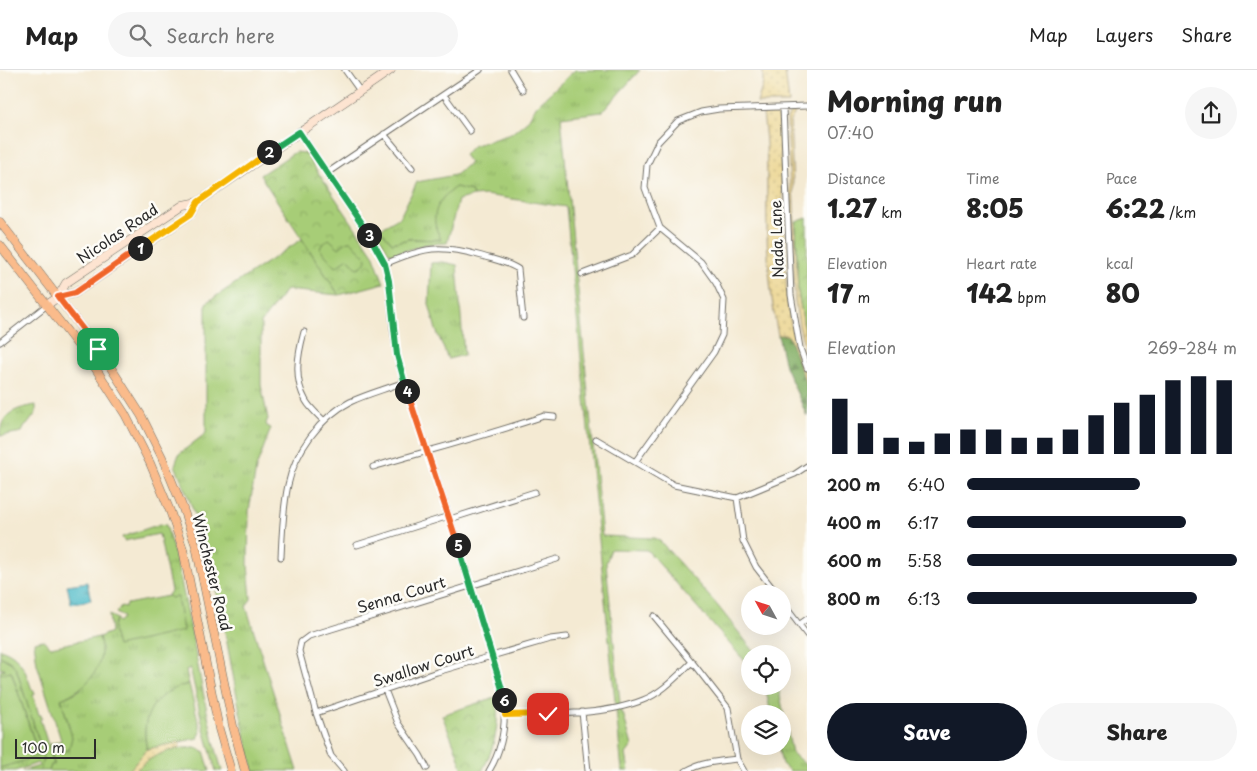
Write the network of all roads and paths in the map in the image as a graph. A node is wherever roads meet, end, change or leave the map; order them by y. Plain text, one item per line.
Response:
1 (346, 70) edge
2 (391, 70) edge
3 (480, 70) edge
4 (511, 70) edge
5 (524, 90) dead end
6 (360, 91) junction
7 (444, 95) junction
8 (807, 106) edge
9 (783, 108) junction
10 (470, 130) dead end
11 (299, 132) junction
12 (384, 134) junction
13 (412, 168) dead end
14 (327, 173) junction
15 (198, 202) junction
16 (0, 222) edge
17 (660, 228) junction
18 (0, 246) edge
19 (385, 264) junction
20 (582, 274) dead end
21 (58, 297) junction
22 (47, 305) junction
23 (523, 318) dead end
24 (304, 332) dead end
25 (0, 342) edge
26 (807, 368) edge
27 (404, 382) junction
28 (554, 417) dead end
29 (324, 421) junction
30 (596, 439) dead end
31 (428, 450) junction
32 (635, 462) junction
33 (807, 466) edge
34 (373, 467) dead end
35 (536, 492) dead end
36 (737, 498) junction
37 (450, 518) junction
38 (356, 544) dead end
39 (281, 557) dead end
40 (557, 558) dead end
41 (770, 585) edge
42 (470, 586) junction
43 (791, 613) edge
44 (654, 616) dead end
45 (807, 619) edge
46 (800, 624) junction
47 (807, 635) edge
48 (567, 637) dead end
49 (492, 657) junction
50 (692, 662) junction
51 (385, 690) junction
52 (582, 712) junction
53 (316, 713) junction
54 (505, 715) junction
55 (737, 759) junction
56 (427, 768) dead end
57 (231, 771) edge
58 (245, 771) edge
59 (344, 771) edge
60 (489, 771) edge
61 (588, 771) edge
62 (686, 771) edge
63 (744, 771) edge

1 - 6 street
2 - 6 main road, Nicolas Road
3 - 7 street
4 - 5 street
6 - 11 main road, Nicolas Road
7 - 10 street
7 - 12 street
8 - 9 street
9 - 17 street
9 - 26 street, Nada Lane
11 - 14 street
11 - 15 main road, Nicolas Road
12 - 13 street
12 - 14 street
14 - 19 street
15 - 21 main road, Nicolas Road
15 - 21 main road, Nicolas Road
16 - 21 main road, Winchester Road
17 - 20 street
17 - 32 street
18 - 22 main road, Winchester Road
19 - 23 street
19 - 27 street
21 - 22 main road, Nicolas Road
21 - 58 main road, Winchester Road
22 - 25 street, Nicolas Road
22 - 57 main road, Winchester Road
24 - 29 street
27 - 29 street
27 - 31 street
28 - 31 street
29 - 39 street
30 - 32 street
31 - 34 street
31 - 37 street
32 - 36 street
33 - 36 street
35 - 37 street
36 - 41 street
37 - 38 street
37 - 42 street
40 - 42 street, Senna Court
42 - 49 street
42 - 53 street, Senna Court
43 - 46 street
44 - 50 street
45 - 46 street
46 - 47 street
48 - 49 street, Swallow Court
49 - 51 street, Swallow Court
49 - 54 street
50 - 52 street
50 - 55 street
51 - 53 street, Swallow Court
51 - 56 street
52 - 54 street
52 - 61 street
53 - 59 street
54 - 60 street
55 - 62 street
55 - 63 street

